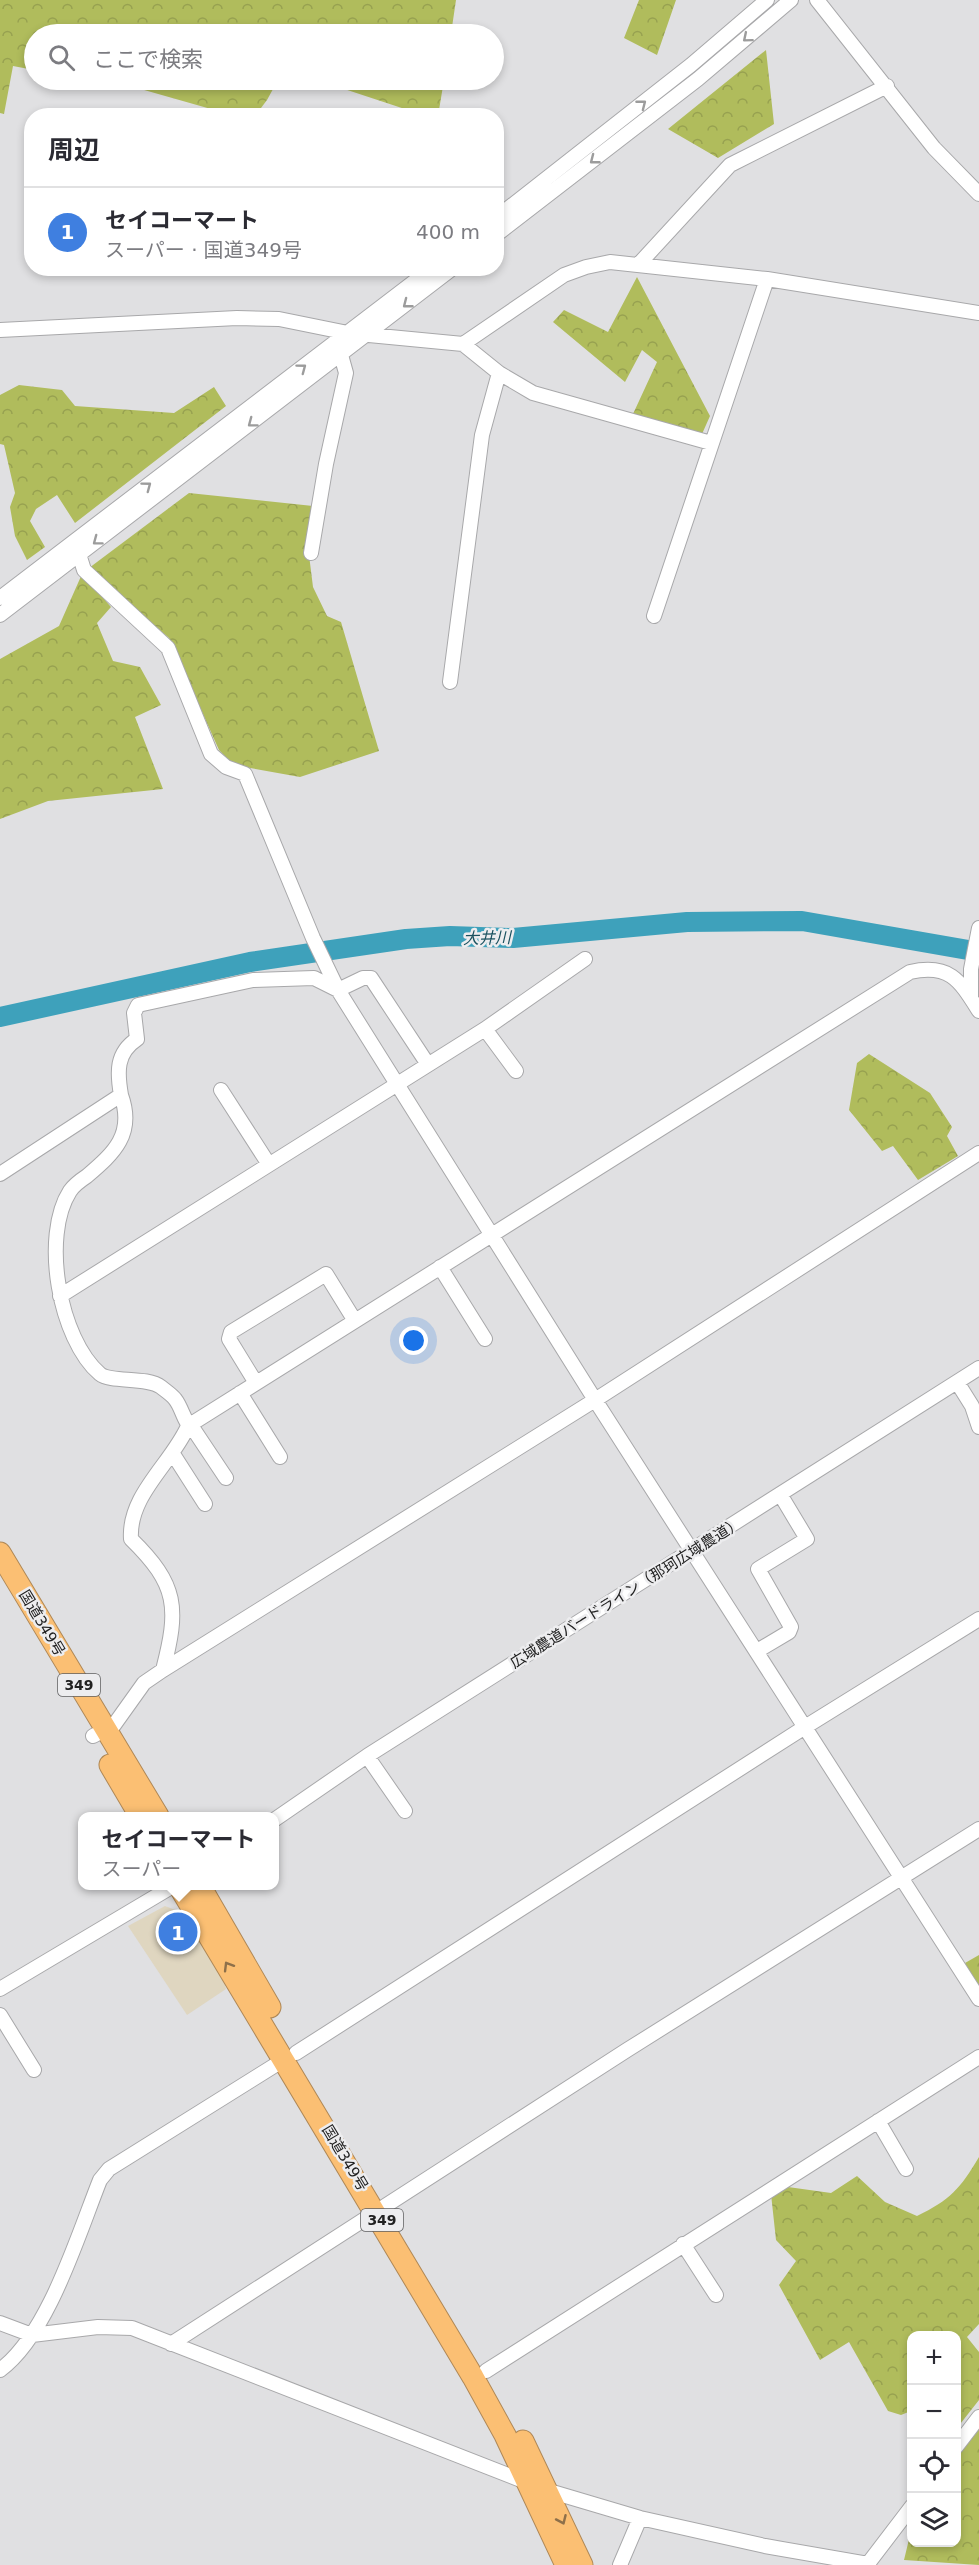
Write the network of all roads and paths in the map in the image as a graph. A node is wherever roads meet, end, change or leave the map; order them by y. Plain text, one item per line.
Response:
1 (767, 0) edge
2 (791, 0) edge
3 (818, 0) edge
4 (887, 86) junction
5 (979, 194) edge
6 (504, 212) edge
7 (504, 229) edge
8 (638, 265) junction
9 (422, 276) edge
10 (443, 276) edge
11 (767, 279) junction
12 (979, 314) edge
13 (0, 330) edge
14 (348, 333) junction
15 (367, 335) junction
16 (463, 344) junction
17 (341, 355) junction
18 (499, 373) junction
19 (711, 443) junction
20 (75, 541) junction
21 (311, 553) dead end
22 (78, 556) junction
23 (0, 598) edge
24 (0, 615) edge
25 (654, 616) dead end
26 (450, 682) dead end
27 (978, 932) edge
28 (585, 959) dead end
29 (338, 990) junction
30 (977, 1002) edge
31 (485, 1029) junction
32 (427, 1063) junction
33 (516, 1071) dead end
34 (396, 1083) junction
35 (222, 1090) dead end
36 (121, 1095) junction
37 (979, 1153) edge
38 (268, 1163) junction
39 (0, 1174) edge
40 (491, 1235) junction
41 (440, 1267) junction
42 (60, 1296) junction
43 (355, 1321) junction
44 (485, 1338) dead end
45 (979, 1368) edge
46 (957, 1382) junction
47 (256, 1383) junction
48 (240, 1393) junction
49 (595, 1400) junction
50 (188, 1426) junction
51 (979, 1427) edge
52 (173, 1454) junction
53 (280, 1457) dead end
54 (226, 1478) dead end
55 (780, 1494) junction
56 (206, 1504) dead end
57 (693, 1550) junction
58 (0, 1553) edge
59 (0, 1580) edge
60 (979, 1619) edge
61 (757, 1651) junction
62 (163, 1670) junction
63 (805, 1727) junction
64 (99, 1733) junction
65 (367, 1756) junction
66 (405, 1811) dead end
67 (138, 1812) edge
68 (155, 1812) edge
69 (279, 1817) edge
70 (979, 1829) edge
71 (901, 1877) junction
72 (166, 1890) edge
73 (182, 1890) edge
74 (202, 1890) edge
75 (0, 1989) edge
76 (979, 1999) edge
77 (0, 2015) edge
78 (290, 2056) junction
79 (979, 2057) edge
80 (34, 2070) dead end
81 (878, 2121) junction
82 (906, 2169) dead end
83 (383, 2209) junction
84 (683, 2244) junction
85 (716, 2295) dead end
86 (0, 2323) edge
87 (32, 2336) junction
88 (171, 2344) junction
89 (0, 2370) edge
90 (486, 2371) junction
91 (979, 2417) edge
92 (961, 2442) edge
93 (528, 2483) junction
94 (549, 2491) junction
95 (907, 2513) edge
96 (640, 2518) junction
97 (868, 2564) edge
98 (566, 2565) edge
99 (582, 2565) edge
100 (620, 2565) edge

6 -> 1 street
2 -> 7 street
3 - 4 street
4 - 5 street
4 - 8 street
8 - 11 street
8 - 16 street
9 - 14 street
10 -> 15 street
11 - 12 street
11 - 19 street
13 - 14 street
14 - 15 street
20 -> 14 street
15 - 16 street
15 - 17 street
16 - 18 street
17 - 21 street
17 -> 22 street
18 - 19 street
18 - 26 street
19 - 25 street
20 - 22 street
20 - 23 street
22 - 24 street
22 - 29 street
27 - 30 street
28 - 31 street
29 - 32 street
29 - 34 street
29 - 36 street
30 - 40 street
31 - 32 street
31 - 33 street
32 - 34 street
34 - 38 street
34 - 40 street
35 - 38 street
36 - 39 street
36 - 42 street
37 - 49 street
38 - 42 street
40 - 41 street
40 - 49 street
41 - 43 street
41 - 44 street
42 - 50 street
43 - 47 street
43 - 47 street
45 - 46 street, 広域農道バードライン（那珂広域農道）
46 - 51 street
46 - 55 street, 広域農道バードライン（那珂広域農道）
47 - 48 street
48 - 50 street
48 - 53 street
49 - 57 street
49 - 62 street
50 - 52 street
50 - 54 street
52 - 56 street
52 - 62 street
55 - 57 street, 広域農道バードライン（那珂広域農道）
55 - 61 street
57 - 61 street
57 - 65 street, 広域農道バードライン（那珂広域農道）
58 - 64 highway, 国道349号 / 349
59 - 64 highway, 国道349号 / 349
60 - 63 street
61 - 63 street
62 - 64 street
63 - 71 street
63 - 78 street
64 - 67 highway, 国道349号 / 349
64 - 68 highway, 国道349号 / 349
65 - 66 street
65 - 69 street, 広域農道バードライン（那珂広域農道）
70 - 71 street
71 - 76 street
71 - 83 street
72 - 75 street
78 -> 73 highway, 国道349号 / 349
74 - 78 highway, 国道349号 / 349
77 - 80 street
78 - 83 highway, 国道349号 / 349
78 - 87 street
79 - 81 street
81 - 82 street
81 - 84 street
83 - 88 street
83 - 90 highway, 国道349号 / 349
83 - 93 highway, 国道349号 / 349
84 - 85 street
84 - 90 street
86 - 87 street
87 - 88 street
87 - 89 street
88 - 93 street
90 - 94 highway, 国道349号 / 349
91 - 92 street
93 - 94 street
93 - 98 highway, 国道349号 / 349
94 - 96 street
94 -> 99 highway, 国道349号 / 349
95 - 97 street
96 - 97 street
96 - 100 street

